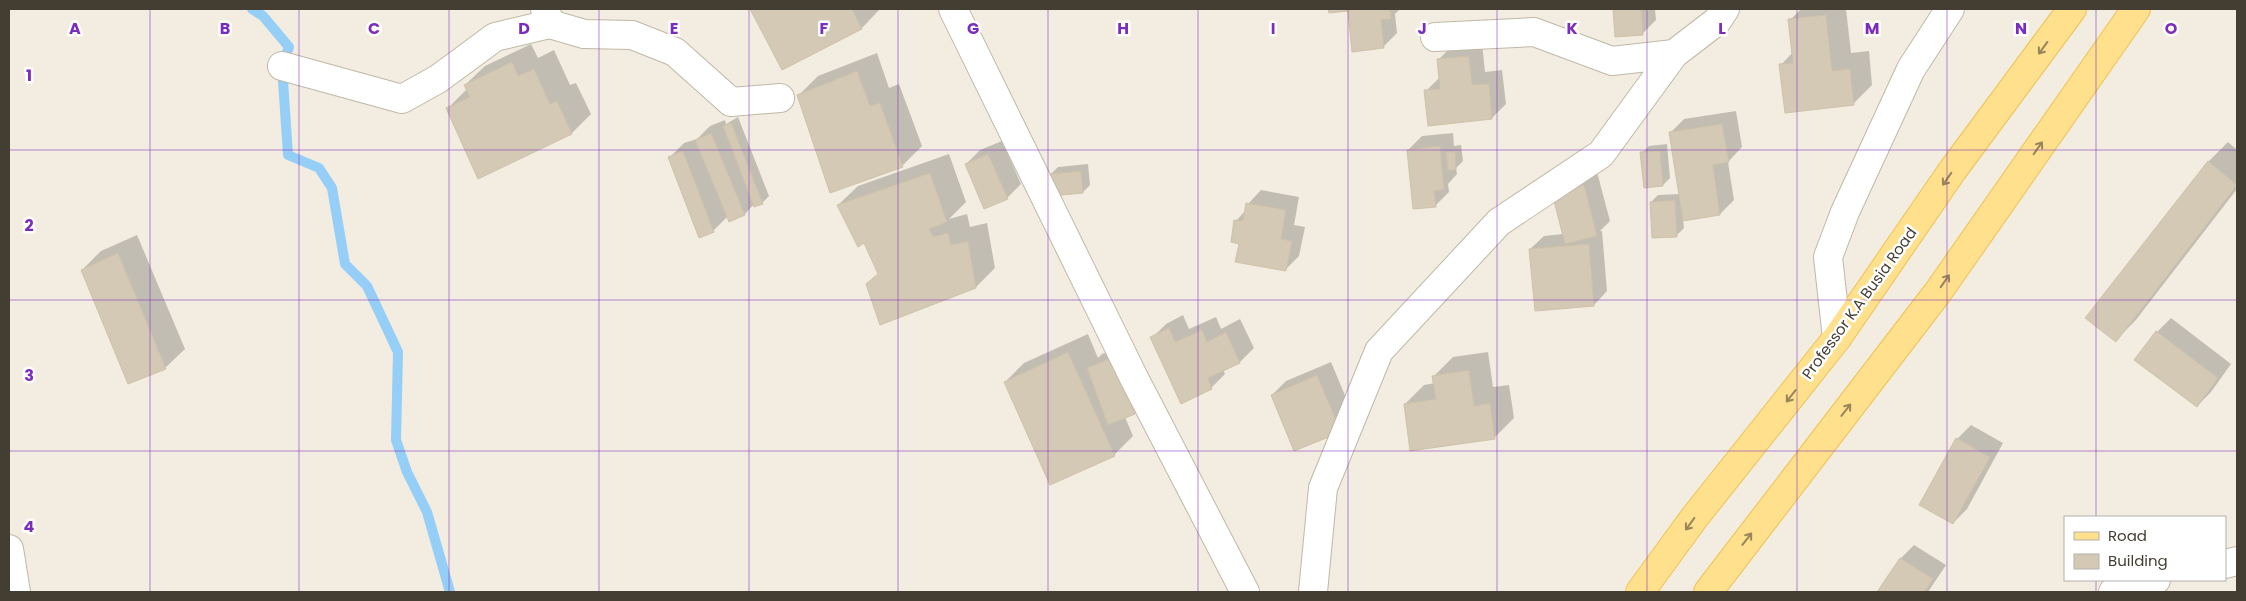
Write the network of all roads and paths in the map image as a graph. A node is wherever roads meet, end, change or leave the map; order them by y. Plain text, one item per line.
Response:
1 (953, 9) edge
2 (1724, 9) edge
3 (1950, 9) edge
4 (2072, 9) edge
5 (2136, 9) edge
6 (548, 16) edge
7 (1435, 37) dead end
8 (1674, 54) junction
9 (282, 66) dead end
10 (780, 98) dead end
11 (1837, 338) junction
12 (9, 549) edge
13 (2152, 581) edge
14 (16, 592) edge
15 (1245, 592) edge
16 (1314, 592) edge
17 (1640, 592) edge
18 (1708, 592) edge
19 (2113, 592) edge

1 - 15 street
2 - 8 street
3 - 11 street
4 -> 11 main road, Professor K.A Busia Road
18 -> 5 main road
6 - 9 street
6 - 10 street
7 - 8 street
8 - 16 street
11 -> 17 main road, Professor K.A Busia Road
12 - 14 street
13 - 19 street

